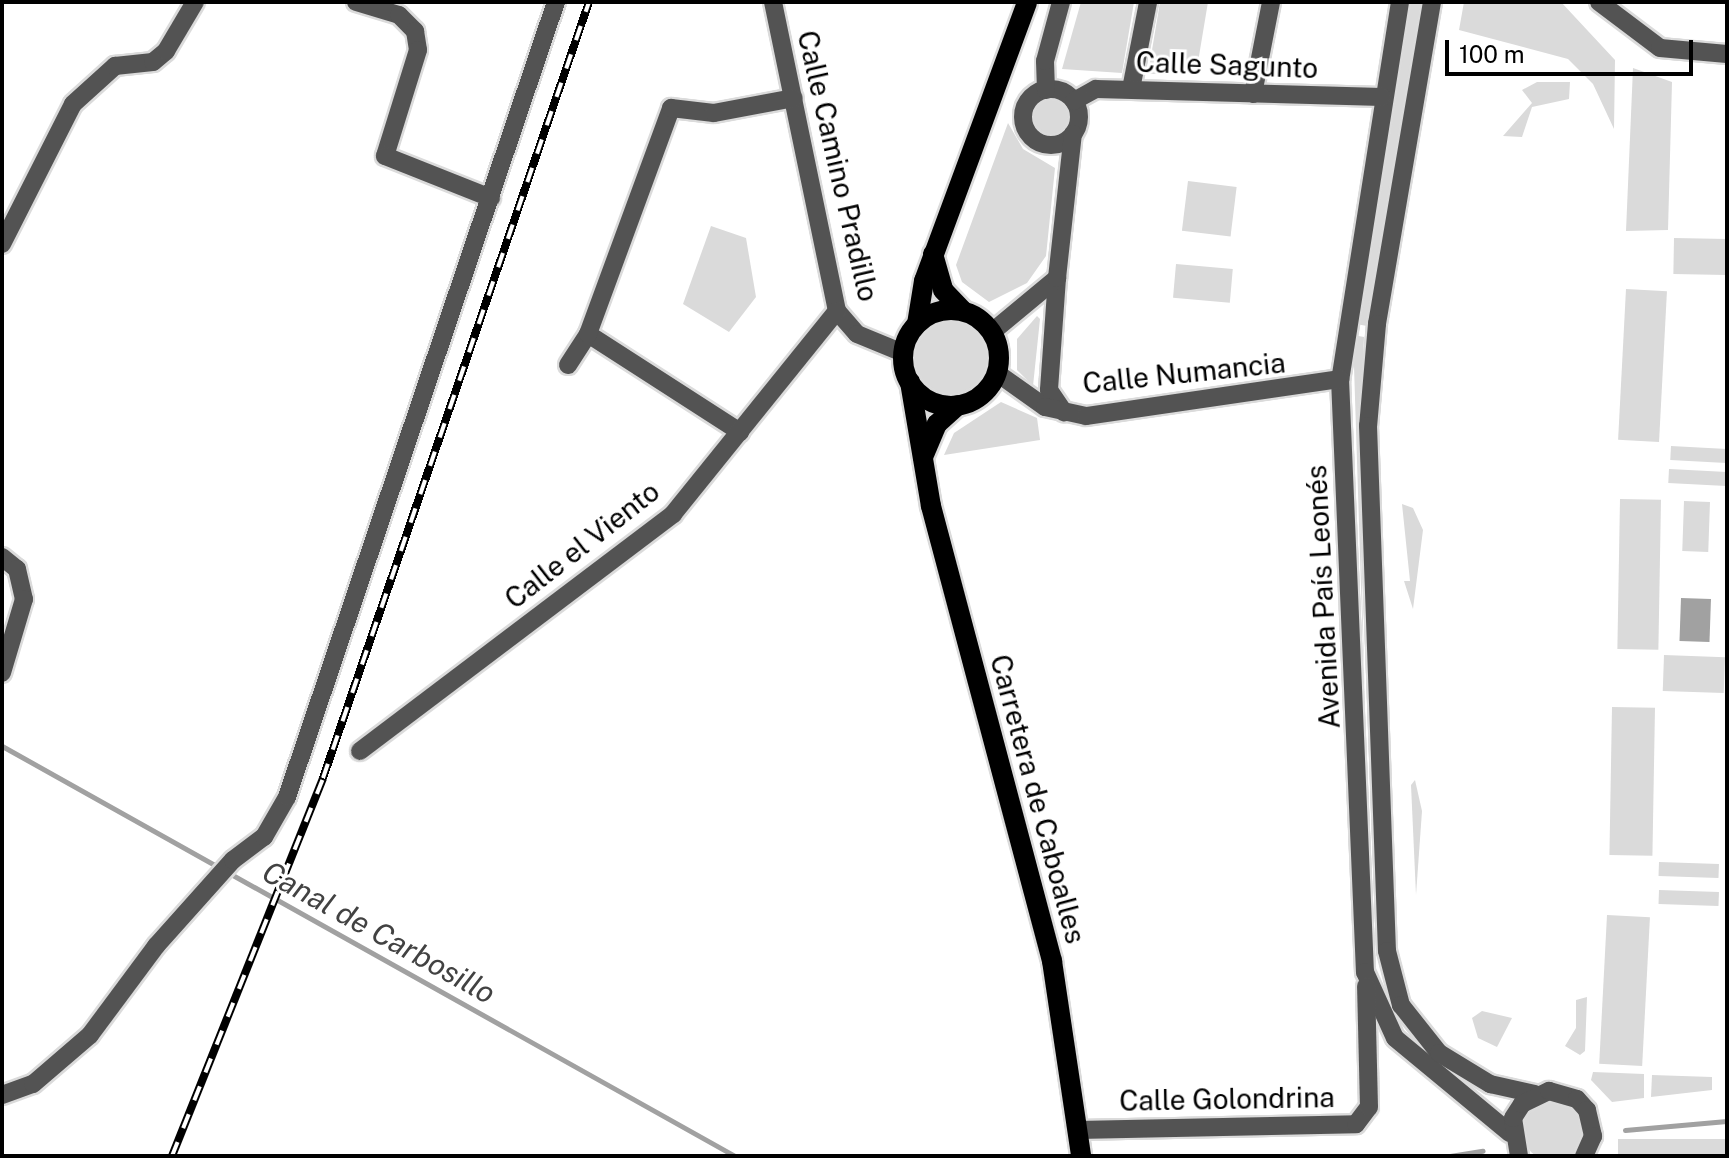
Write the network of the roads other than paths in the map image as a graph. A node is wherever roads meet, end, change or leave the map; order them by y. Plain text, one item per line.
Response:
1 (195, 2) edge
2 (356, 2) edge
3 (556, 2) edge
4 (773, 2) edge
5 (1027, 2) edge
6 (1061, 2) edge
7 (1148, 2) edge
8 (1271, 2) edge
9 (1400, 2) edge
10 (1432, 2) edge
11 (1599, 2) edge
12 (1727, 54) edge
13 (1131, 89) junction
14 (1046, 90) junction
15 (1253, 94) junction
16 (1382, 97) junction
17 (794, 98) junction
18 (1074, 101) junction
19 (1073, 134) junction
20 (491, 198) junction
21 (2, 244) edge
22 (933, 254) junction
23 (1057, 278) junction
24 (837, 311) junction
25 (963, 311) junction
26 (917, 324) junction
27 (992, 332) junction
28 (588, 334) junction
29 (903, 353) junction
30 (568, 365) dead end
31 (997, 373) junction
32 (1340, 379) junction
33 (910, 382) junction
34 (958, 405) junction
35 (1064, 412) junction
36 (740, 432) junction
37 (922, 461) junction
38 (2, 557) edge
39 (2, 673) edge
40 (360, 751) dead end
41 (1365, 972) junction
42 (1395, 1038) junction
43 (1369, 1060) junction
44 (1535, 1094) junction
45 (2, 1095) edge
46 (1078, 1130) junction
47 (1510, 1133) junction
48 (1081, 1156) edge
49 (1519, 1156) edge
50 (1584, 1156) edge

1 - 21 street
2 - 20 street
3 - 20 street
4 - 17 street, Calle Camino Pradillo
5 - 22 main road
6 - 14 street
7 - 13 street
8 - 15 street
9 - 16 street, Avenida País Leonés
10 - 44 street, Avenida País Leonés
11 - 12 street
13 - 15 street, Calle Sagunto
13 - 18 street, Calle Sagunto
14 - 18 street
14 - 19 street
15 - 16 street, Calle Sagunto
16 - 32 street, Avenida País Leonés
17 - 24 street, Calle Camino Pradillo
17 - 28 street
18 - 19 street
19 - 23 street
20 - 45 street
22 - 25 main road
22 - 26 main road
23 - 27 street
23 - 35 street
24 - 29 street, Calle Camino Pradillo
24 - 36 street, Calle el Viento
25 - 26 main road
25 - 27 main road
26 - 29 main road
27 - 31 main road
28 - 30 street
28 - 36 street
29 - 33 main road
31 - 34 main road
31 - 35 street, Calle Numancia
32 - 35 street, Calle Numancia
32 - 41 street, Avenida País Leonés
33 - 34 main road
33 - 37 main road, Carretera de Caboalles
34 - 37 main road
36 - 40 street, Calle el Viento
37 - 46 main road, Carretera de Caboalles
38 - 39 street
41 - 42 street, Avenida País Leonés
41 - 43 street, Calle Golondrina
42 - 43 street, Calle Golondrina
42 - 47 street, Avenida País Leonés
43 - 46 street, Calle Golondrina
44 - 47 street
44 - 50 street, Avenida País Leonés
46 - 48 main road, Carretera de Caboalles
47 - 49 street

